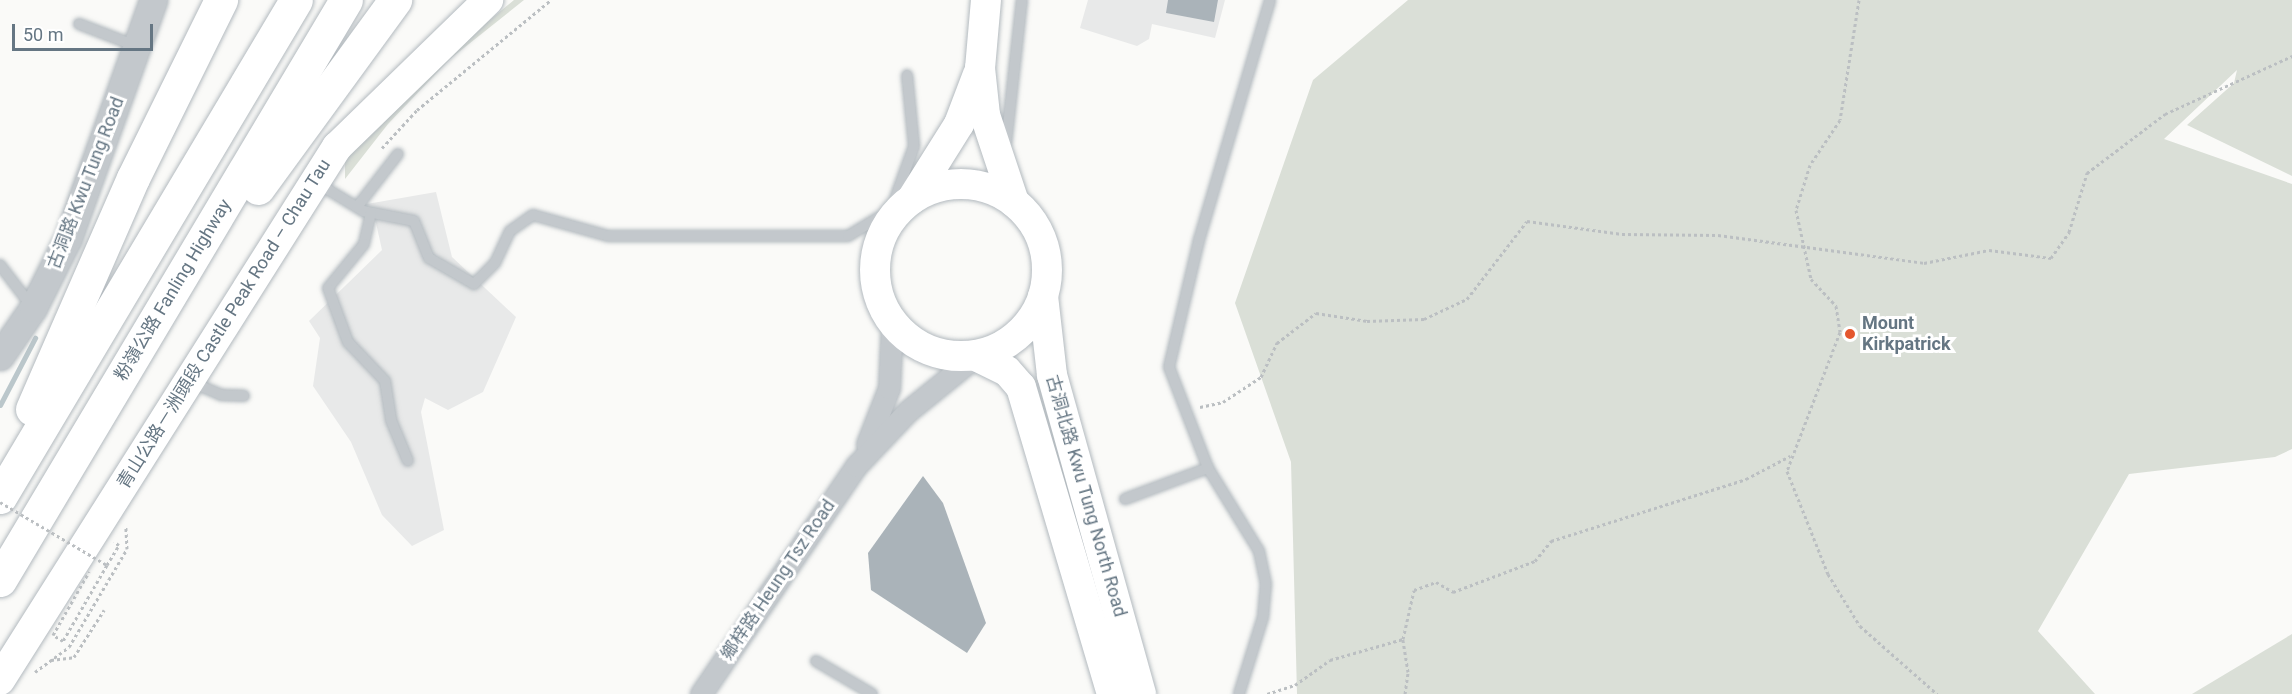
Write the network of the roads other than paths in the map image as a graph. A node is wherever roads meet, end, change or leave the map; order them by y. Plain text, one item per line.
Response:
1 (153, 0) edge
2 (222, 0) edge
3 (296, 0) edge
4 (346, 0) edge
5 (395, 0) edge
6 (488, 0) edge
7 (986, 0) edge
8 (1022, 0) edge
9 (1270, 0) edge
10 (80, 24) dead end
11 (137, 46) junction
12 (980, 68) junction
13 (907, 75) dead end
14 (1006, 144) dead end
15 (398, 154) dead end
16 (315, 181) junction
17 (912, 199) junction
18 (1014, 202) junction
19 (357, 207) junction
20 (371, 213) junction
21 (0, 265) edge
22 (1044, 296) junction
23 (33, 308) junction
24 (892, 322) junction
25 (0, 356) edge
26 (976, 356) junction
27 (188, 380) junction
28 (244, 396) dead end
29 (408, 461) dead end
30 (856, 466) junction
31 (1208, 468) junction
32 (0, 482) edge
33 (0, 497) edge
34 (1125, 499) dead end
35 (42, 508) junction
36 (0, 580) edge
37 (816, 661) dead end
38 (0, 680) edge
39 (701, 694) edge
40 (872, 694) edge
41 (1112, 694) edge
42 (1141, 694) edge
43 (1239, 694) edge

1 - 11 street, 古洞路 Kwu Tung Road
2 - 32 highway
3 - 33 highway
4 - 35 highway, 粉嶺公路 Fanling Highway
5 - 35 highway
6 - 16 main road, 青山公路－洲頭段 Castle Peak Road – Chau Tau
7 - 12 main road, 古洞北路 Kwu Tung North Road
8 - 14 lane
9 - 31 lane
10 - 11 lane
11 - 23 street, 古洞路 Kwu Tung Road
12 - 17 main road, 古洞北路 Kwu Tung North Road
12 - 18 main road, 古洞北路 Kwu Tung North Road
13 - 20 lane
15 - 19 lane
16 - 19 lane
16 - 27 main road, 青山公路－洲頭段 Castle Peak Road – Chau Tau
17 - 18 main road, 古洞北路 Kwu Tung North Road
17 - 24 main road, 古洞北路 Kwu Tung North Road
18 - 22 main road, 古洞北路 Kwu Tung North Road
19 - 20 lane
20 - 29 lane
21 - 23 lane
22 - 26 main road, 古洞北路 Kwu Tung North Road
22 - 42 main road, 古洞北路 Kwu Tung North Road
23 - 25 street, 古洞路 Kwu Tung Road
24 - 26 main road, 古洞北路 Kwu Tung North Road
24 - 30 street, 鄉梓路 Heung Tsz Road
26 - 30 street, 鄉梓路 Heung Tsz Road
26 - 41 main road, 古洞北路 Kwu Tung North Road
27 - 28 lane
27 - 38 main road, 青山公路－洲頭段 Castle Peak Road – Chau Tau
30 - 39 street, 鄉梓路 Heung Tsz Road
31 - 34 lane
31 - 43 lane
35 - 36 highway, 粉嶺公路 Fanling Highway
37 - 40 lane

